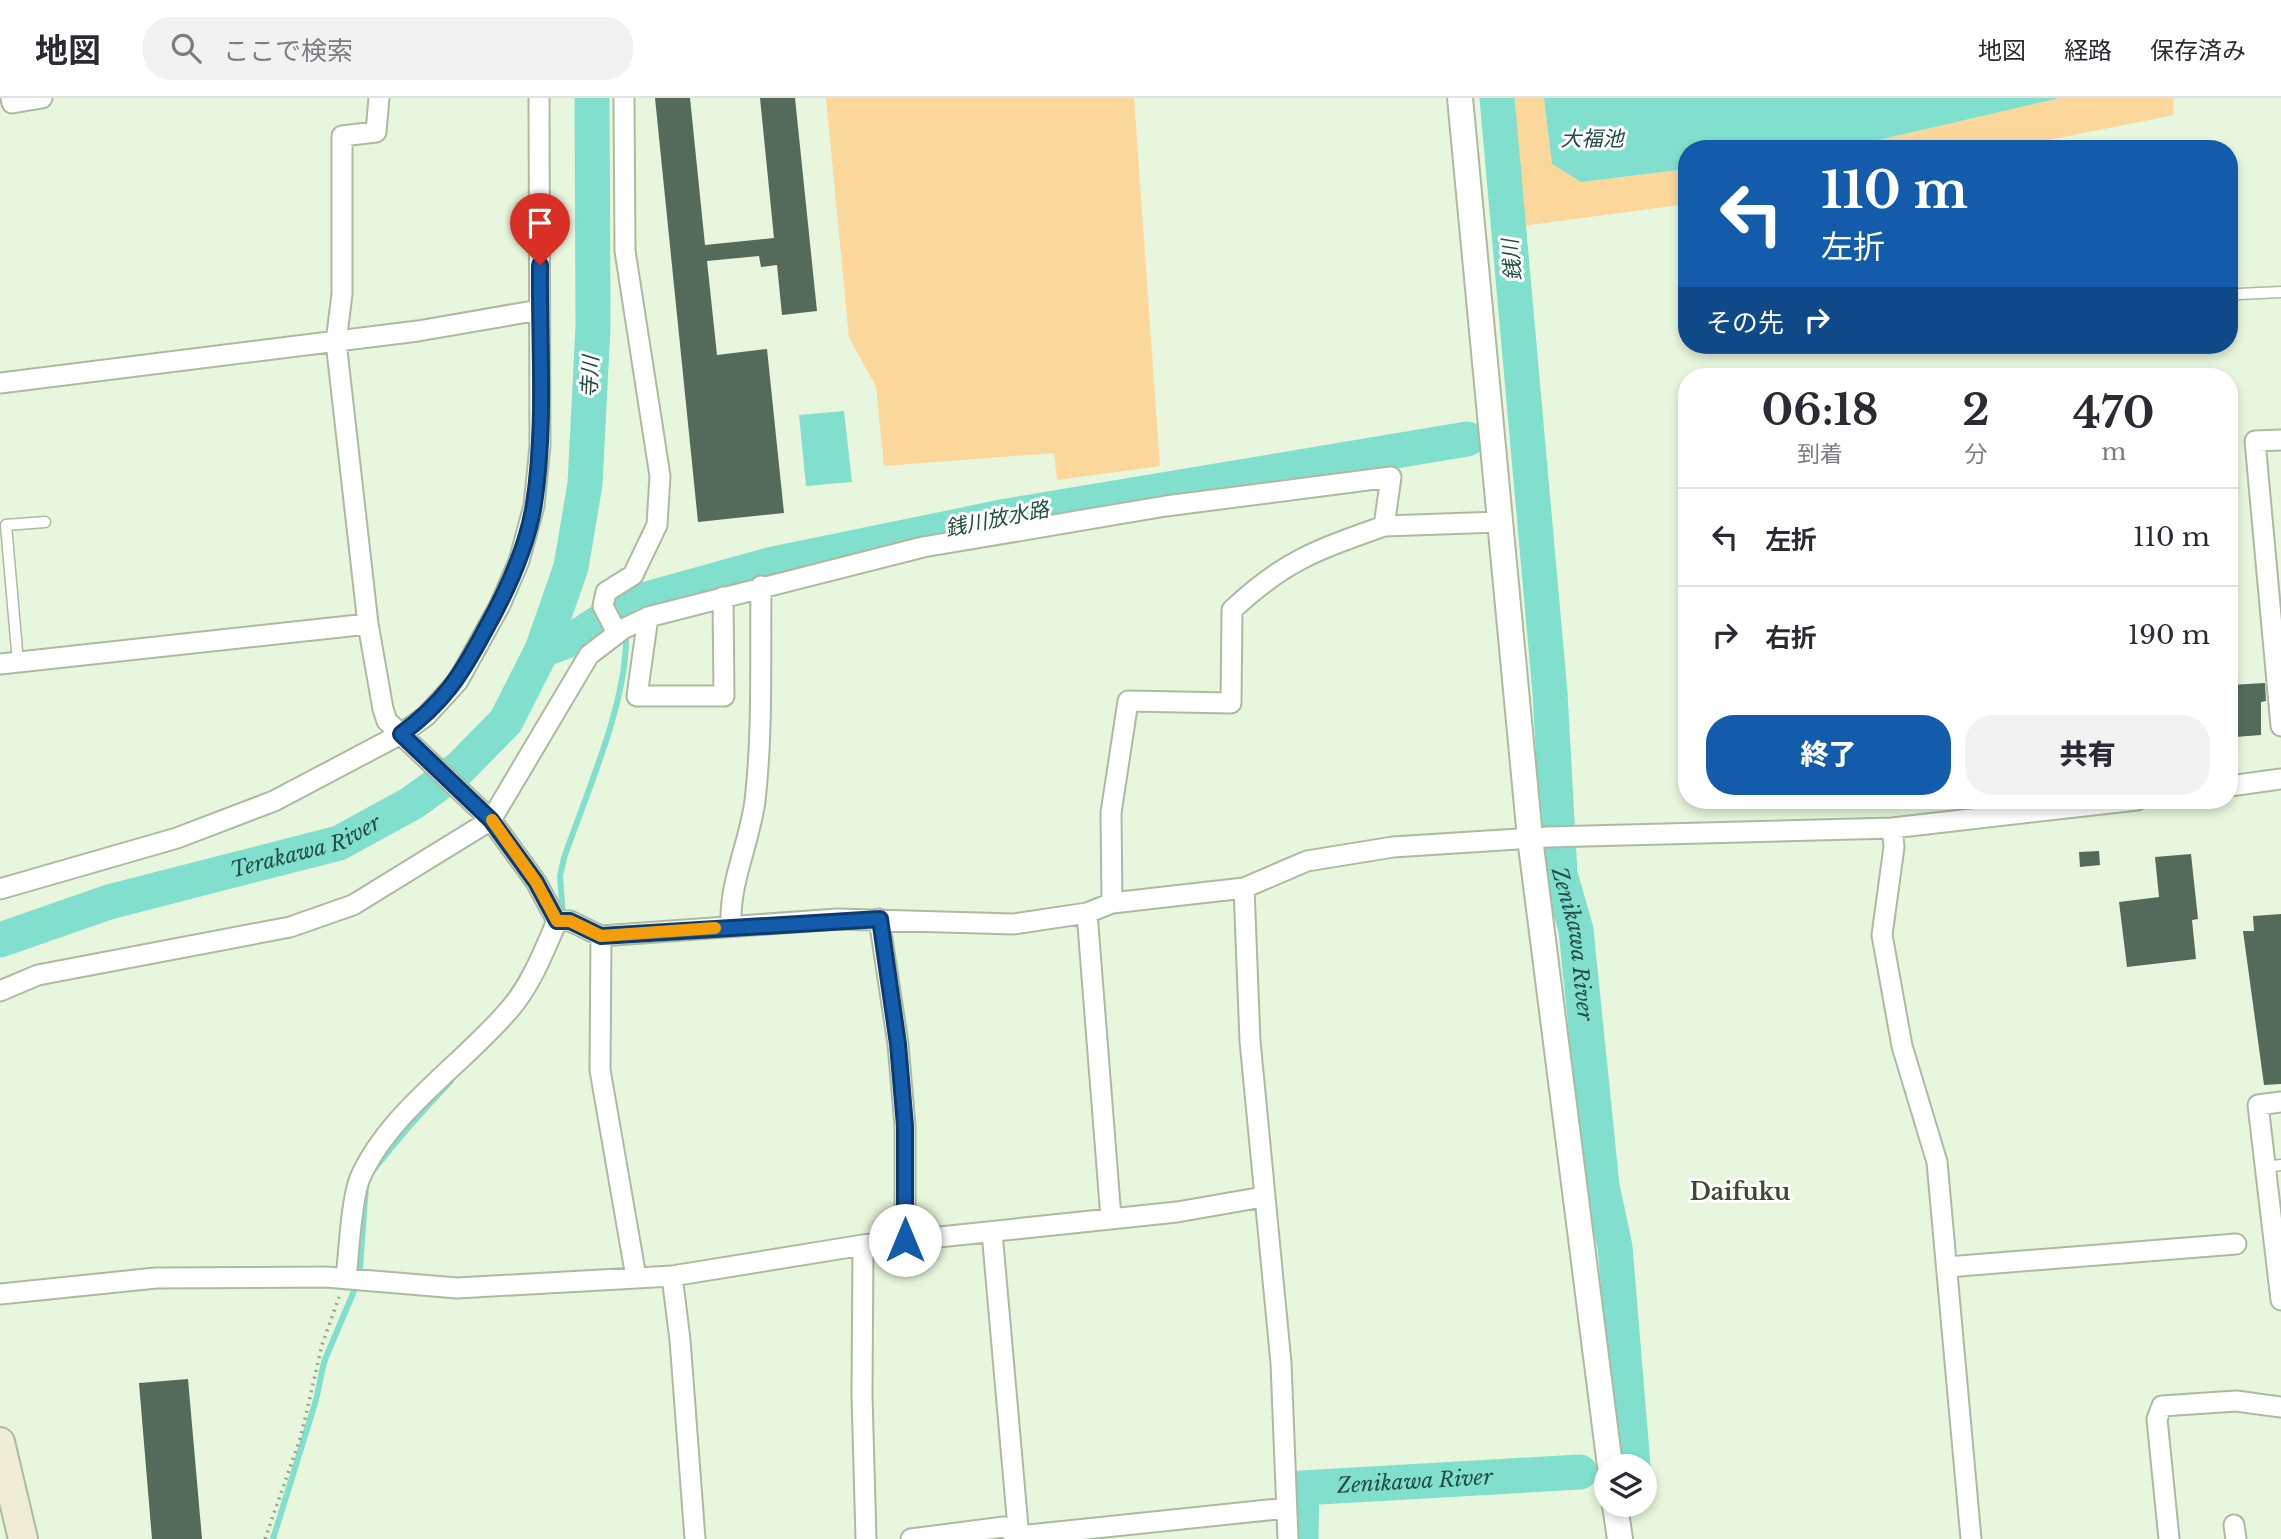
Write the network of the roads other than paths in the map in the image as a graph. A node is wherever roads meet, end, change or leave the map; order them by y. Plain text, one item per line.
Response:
1 (11, 98) edge
2 (42, 98) edge
3 (379, 98) edge
4 (539, 98) edge
5 (624, 98) edge
6 (1460, 98) edge
7 (2281, 292) edge
8 (2239, 294) dead end
9 (539, 310) junction
10 (335, 342) junction
11 (0, 383) edge
12 (2281, 440) edge
13 (45, 522) dead end
14 (1500, 522) junction
15 (1384, 526) junction
16 (4, 545) edge
17 (761, 586) junction
18 (723, 597) junction
19 (369, 624) junction
20 (631, 626) junction
21 (9, 663) edge
22 (2281, 726) edge
23 (405, 738) junction
24 (2281, 779) edge
25 (2238, 785) edge
26 (2058, 809) edge
27 (487, 816) junction
28 (1892, 828) junction
29 (1548, 837) junction
30 (1244, 888) junction
31 (0, 889) edge
32 (1112, 903) junction
33 (1087, 913) junction
34 (880, 919) junction
35 (563, 921) junction
36 (731, 926) junction
37 (601, 936) junction
38 (0, 991) edge
39 (2281, 1102) edge
40 (2273, 1166) edge
41 (1263, 1197) junction
42 (1111, 1218) junction
43 (2277, 1226) edge
44 (992, 1232) junction
45 (905, 1240) junction
46 (2236, 1244) dead end
47 (863, 1245) junction
48 (1947, 1267) junction
49 (672, 1276) junction
50 (636, 1277) junction
51 (352, 1280) junction
52 (2280, 1290) edge
53 (0, 1294) edge
54 (2281, 1407) edge
55 (0, 1442) edge
56 (1609, 1454) edge
57 (1287, 1508) junction
58 (1617, 1517) edge
59 (1019, 1538) edge
60 (23, 1539) edge
61 (695, 1539) edge
62 (866, 1539) edge
63 (911, 1539) edge
64 (1288, 1539) edge
65 (1620, 1539) edge
66 (1971, 1539) edge
67 (2169, 1539) edge

1 - 2 street
3 - 10 street
4 - 9 street
5 - 20 street
6 - 14 street
7 - 8 lane
9 - 10 street
9 - 23 street
10 - 11 street
10 - 19 street
12 - 22 street
13 - 16 lane
14 - 15 street
14 - 29 street
15 - 17 street
15 - 32 street
16 - 21 lane
17 - 18 street
17 - 36 street
18 - 20 street
18 - 20 street
19 - 21 street
19 - 23 street
20 - 27 street
23 - 27 street
23 - 31 street
24 - 25 street
26 - 28 street
27 - 35 street
27 - 38 street
28 - 29 street
28 - 48 street
29 - 30 street
29 - 56 street
30 - 32 street
30 - 41 street
32 - 33 street
33 - 34 street
33 - 42 street
34 - 36 street
34 - 45 street
35 - 37 street
35 - 51 street
36 - 37 street
37 - 50 street
39 - 40 street
40 - 43 street
41 - 42 street
41 - 57 street
42 - 44 street
43 - 52 street
44 - 45 street
44 - 59 street
45 - 47 street
46 - 48 street
47 - 49 street
47 - 62 street
48 - 66 street
49 - 50 street
49 - 61 street
50 - 51 street
51 - 53 street
54 - 67 street
55 - 60 main road
57 - 59 street
57 - 64 street
58 - 65 street
59 - 63 street

